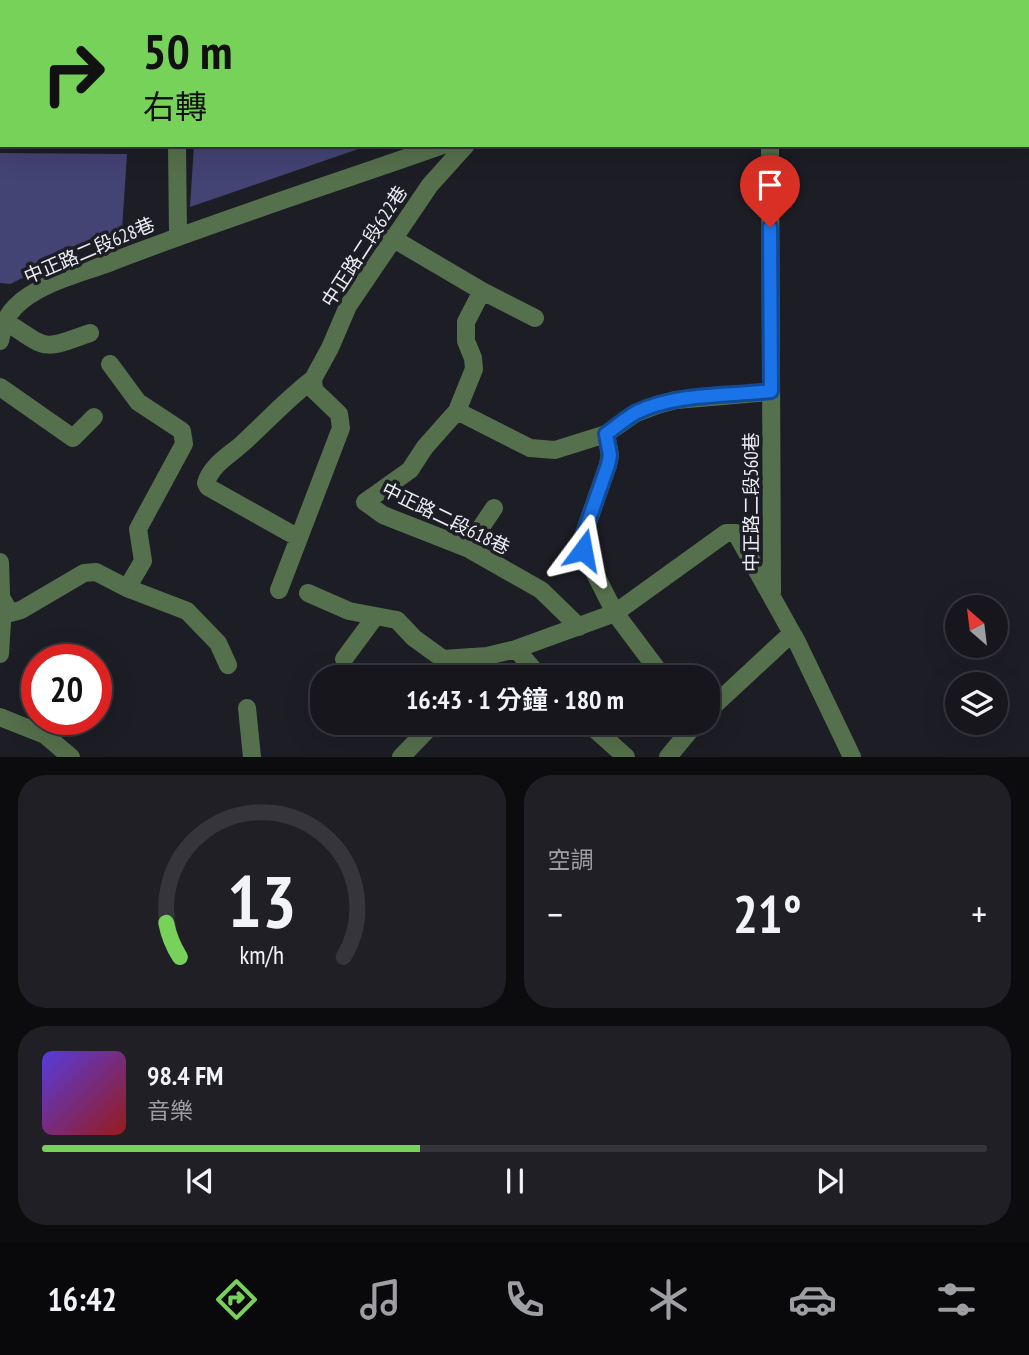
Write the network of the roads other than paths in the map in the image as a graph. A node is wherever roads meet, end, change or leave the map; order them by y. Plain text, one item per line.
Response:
1 (177, 147) edge
2 (437, 147) edge
3 (464, 147) edge
4 (770, 147) edge
5 (178, 236) junction
6 (392, 238) junction
7 (482, 291) junction
8 (535, 318) dead end
9 (5, 321) junction
10 (90, 333) dead end
11 (0, 341) edge
12 (110, 364) dead end
13 (313, 379) junction
14 (0, 387) edge
15 (771, 391) junction
16 (457, 411) junction
17 (94, 417) dead end
18 (606, 434) junction
19 (494, 508) dead end
20 (297, 537) junction
21 (467, 548) junction
22 (0, 562) edge
23 (127, 588) junction
24 (279, 590) dead end
25 (308, 593) dead end
26 (1, 595) edge
27 (772, 597) junction
28 (615, 613) junction
29 (375, 617) junction
30 (579, 627) junction
31 (792, 633) junction
32 (516, 649) junction
33 (0, 654) edge
34 (344, 659) dead end
35 (228, 665) dead end
36 (441, 665) edge
37 (455, 665) edge
38 (530, 665) edge
39 (654, 665) edge
40 (720, 700) edge
41 (247, 708) dead end
42 (0, 717) edge
43 (422, 735) edge
44 (601, 735) edge
45 (686, 735) edge
46 (71, 757) edge
47 (252, 757) edge
48 (401, 757) edge
49 (626, 757) edge
50 (668, 757) edge
51 (852, 757) edge

1 - 5 street, 中正路二段628巷
2 - 5 street, 中正路二段628巷
3 - 6 street, 中正路二段622巷
4 - 15 street, 中正路二段560巷
5 - 9 street, 中正路二段628巷
6 - 7 street
6 - 13 street, 中正路二段622巷
7 - 8 street
7 - 16 street, 中正路二段618巷
9 - 10 street
9 - 11 street
12 - 23 street
13 - 20 street
13 - 20 street, 中正路二段622巷
14 - 17 street
15 - 18 street
15 - 27 street, 中正路二段560巷
16 - 18 street
16 - 21 street, 中正路二段618巷
18 - 28 street
19 - 21 street
20 - 24 street
21 - 30 street, 中正路二段618巷
22 - 26 street
23 - 26 street
23 - 35 street
25 - 29 street
26 - 33 street
27 - 28 street
27 - 31 street, 中正路二段560巷
28 - 30 street
28 - 39 street
29 - 34 street
29 - 36 street
30 - 32 street
31 - 40 street
31 - 51 street, 中正路二段560巷
32 - 37 street
32 - 38 street
41 - 47 street
42 - 46 street
43 - 48 street
44 - 49 street
45 - 50 street

